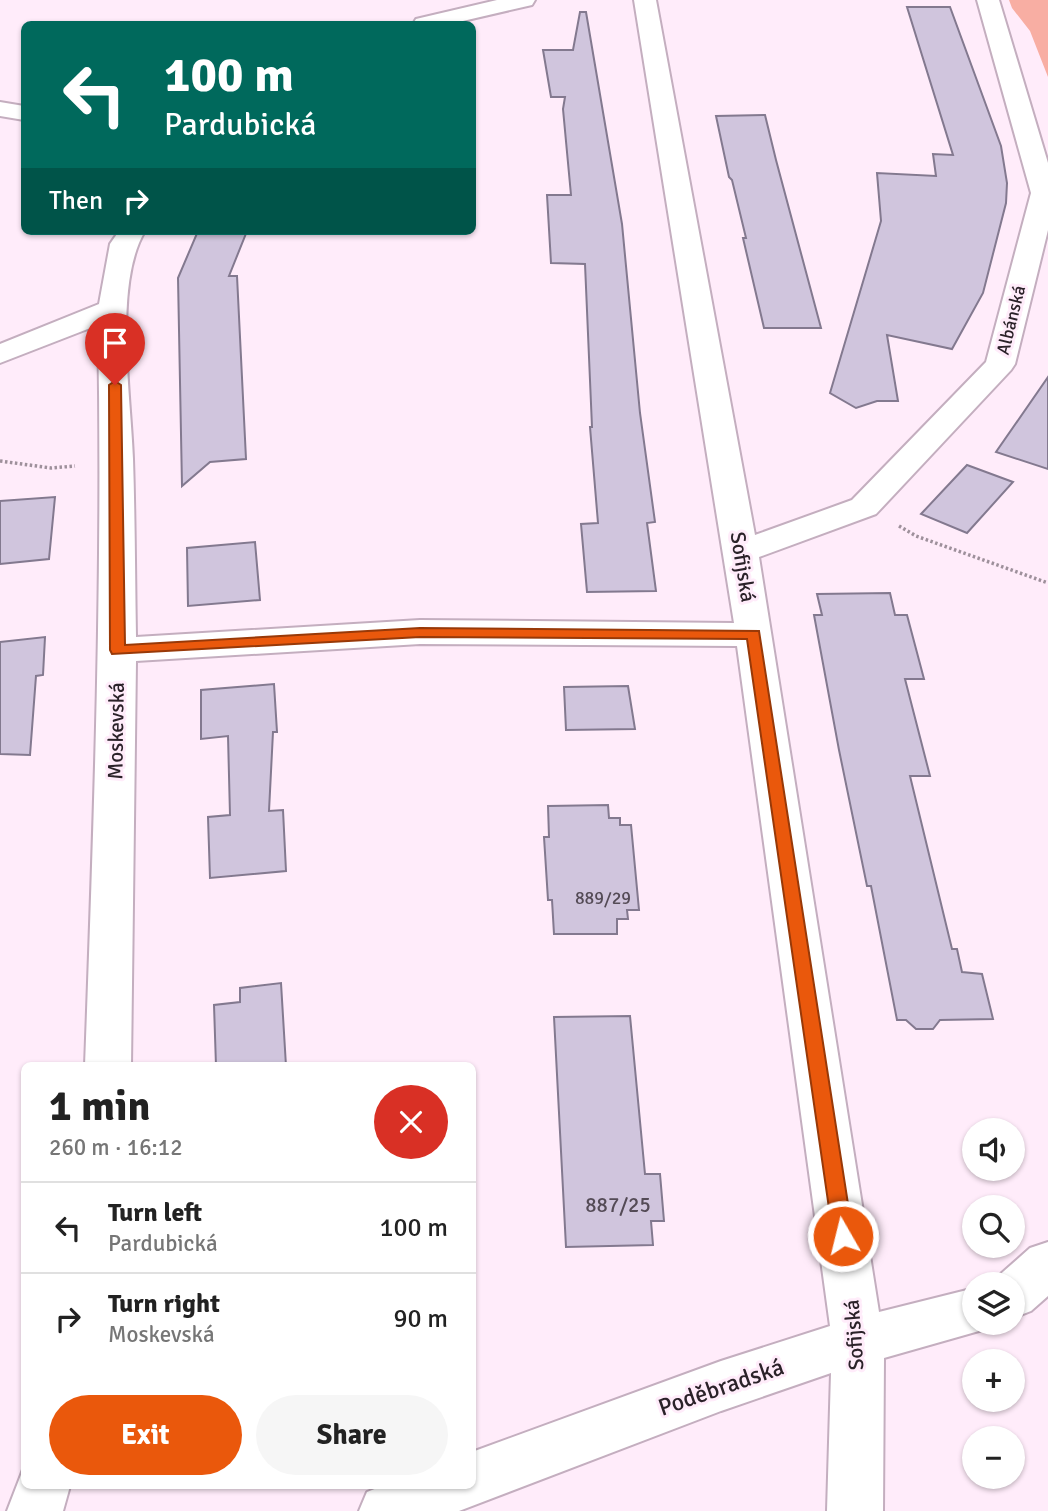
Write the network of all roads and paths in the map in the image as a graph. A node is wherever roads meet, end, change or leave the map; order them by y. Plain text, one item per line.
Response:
1 (524, 0) edge
2 (645, 0) edge
3 (988, 0) edge
4 (436, 21) edge
5 (0, 109) edge
6 (21, 112) edge
7 (130, 235) edge
8 (112, 309) junction
9 (0, 354) edge
10 (0, 461) edge
11 (117, 461) junction
12 (916, 536) dead end
13 (741, 552) junction
14 (1048, 583) edge
15 (754, 635) junction
16 (118, 650) junction
17 (108, 1062) edge
18 (1048, 1264) edge
19 (1025, 1284) edge
20 (962, 1314) edge
21 (858, 1340) junction
22 (476, 1477) edge
23 (42, 1489) edge
24 (446, 1489) edge
25 (35, 1511) edge
26 (387, 1511) edge
27 (855, 1511) edge

1 - 4 street
2 - 13 street, Sofijská
3 - 13 street, Albánská
5 - 6 street
7 - 8 street, Moskevská
8 - 9 street
8 - 11 street, Moskevská
10 - 11 path
11 - 16 street, Moskevská
12 - 14 path
13 - 15 street, Sofijská
15 - 16 street
15 - 21 street, Sofijská
16 - 17 street, Moskevská
18 - 19 street
20 - 21 street, Poděbradská
21 - 22 street, Poděbradská
21 - 27 street, Sofijská
23 - 25 street
24 - 26 street

